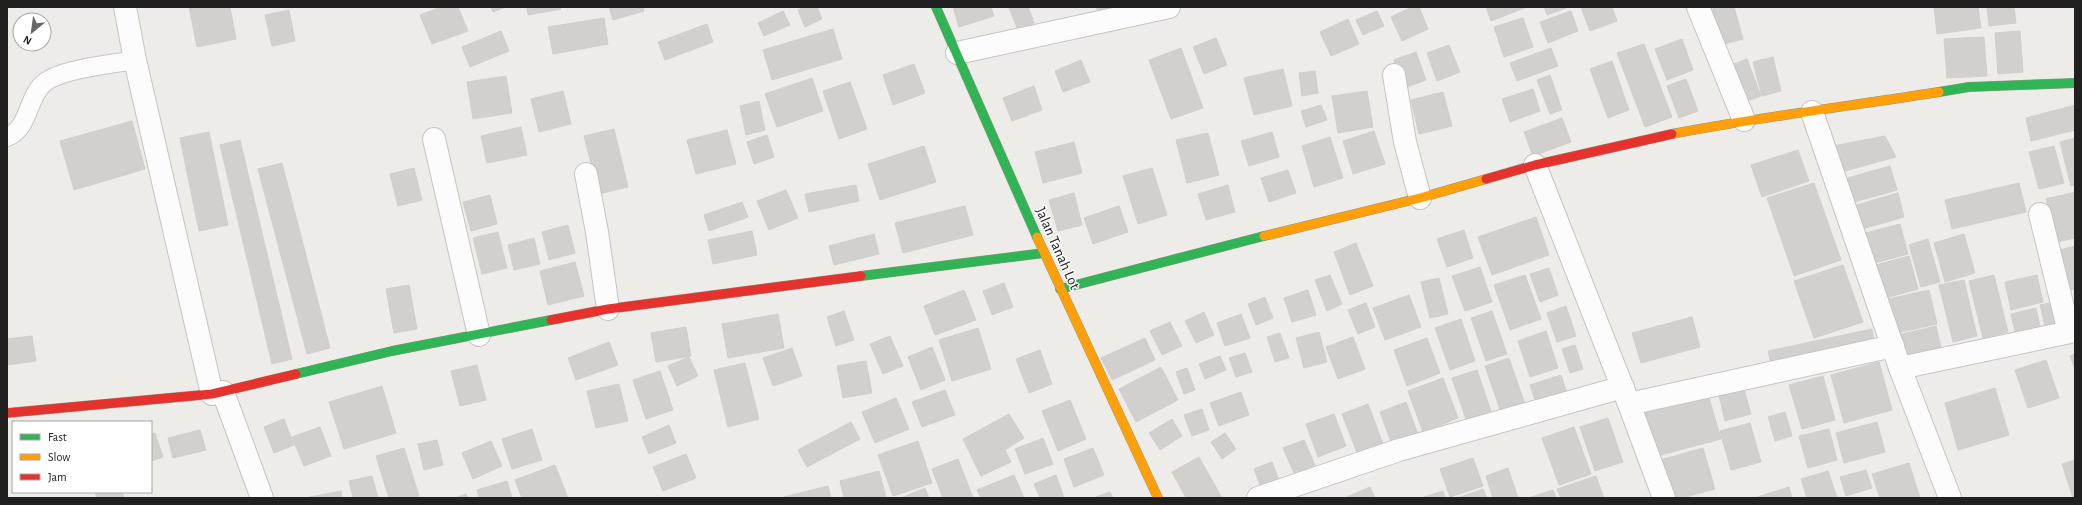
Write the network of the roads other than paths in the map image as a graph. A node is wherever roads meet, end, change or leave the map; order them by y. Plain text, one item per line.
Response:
1 (125, 7) edge
2 (936, 7) edge
3 (1169, 7) edge
4 (1698, 7) edge
5 (957, 53) junction
6 (135, 60) junction
7 (1394, 75) dead end
8 (2075, 83) edge
9 (1812, 112) junction
10 (1744, 120) junction
11 (7, 137) edge
12 (434, 139) dead end
13 (1535, 165) junction
14 (586, 174) dead end
15 (1420, 198) junction
16 (2040, 214) dead end
17 (1044, 253) junction
18 (1060, 289) junction
19 (608, 309) junction
20 (2072, 332) edge
21 (479, 335) junction
22 (1893, 346) junction
23 (1900, 368) junction
24 (218, 393) junction
25 (1626, 395) junction
26 (7, 413) edge
27 (262, 498) edge
28 (1158, 498) edge
29 (1258, 498) edge
30 (1664, 498) edge
31 (1950, 498) edge

1 - 6 street
2 - 5 street, Jalan Tanah Lot
3 - 5 street
4 - 10 street
5 - 17 street, Jalan Tanah Lot
6 - 11 lane
6 - 24 street
7 - 15 street
8 - 9 street
9 - 10 street
9 - 22 street
10 - 13 street
12 - 21 street
13 - 15 street
13 - 25 street
14 - 19 street
15 - 18 street
16 - 20 street
17 - 18 street, Jalan Tanah Lot
17 - 19 street
18 - 28 street, Jalan Tanah Lot
19 - 21 street
20 - 23 street
21 - 24 street
22 - 23 street
22 - 25 street
23 - 31 street
24 - 26 street
24 - 27 street
25 - 29 street
25 - 30 street

